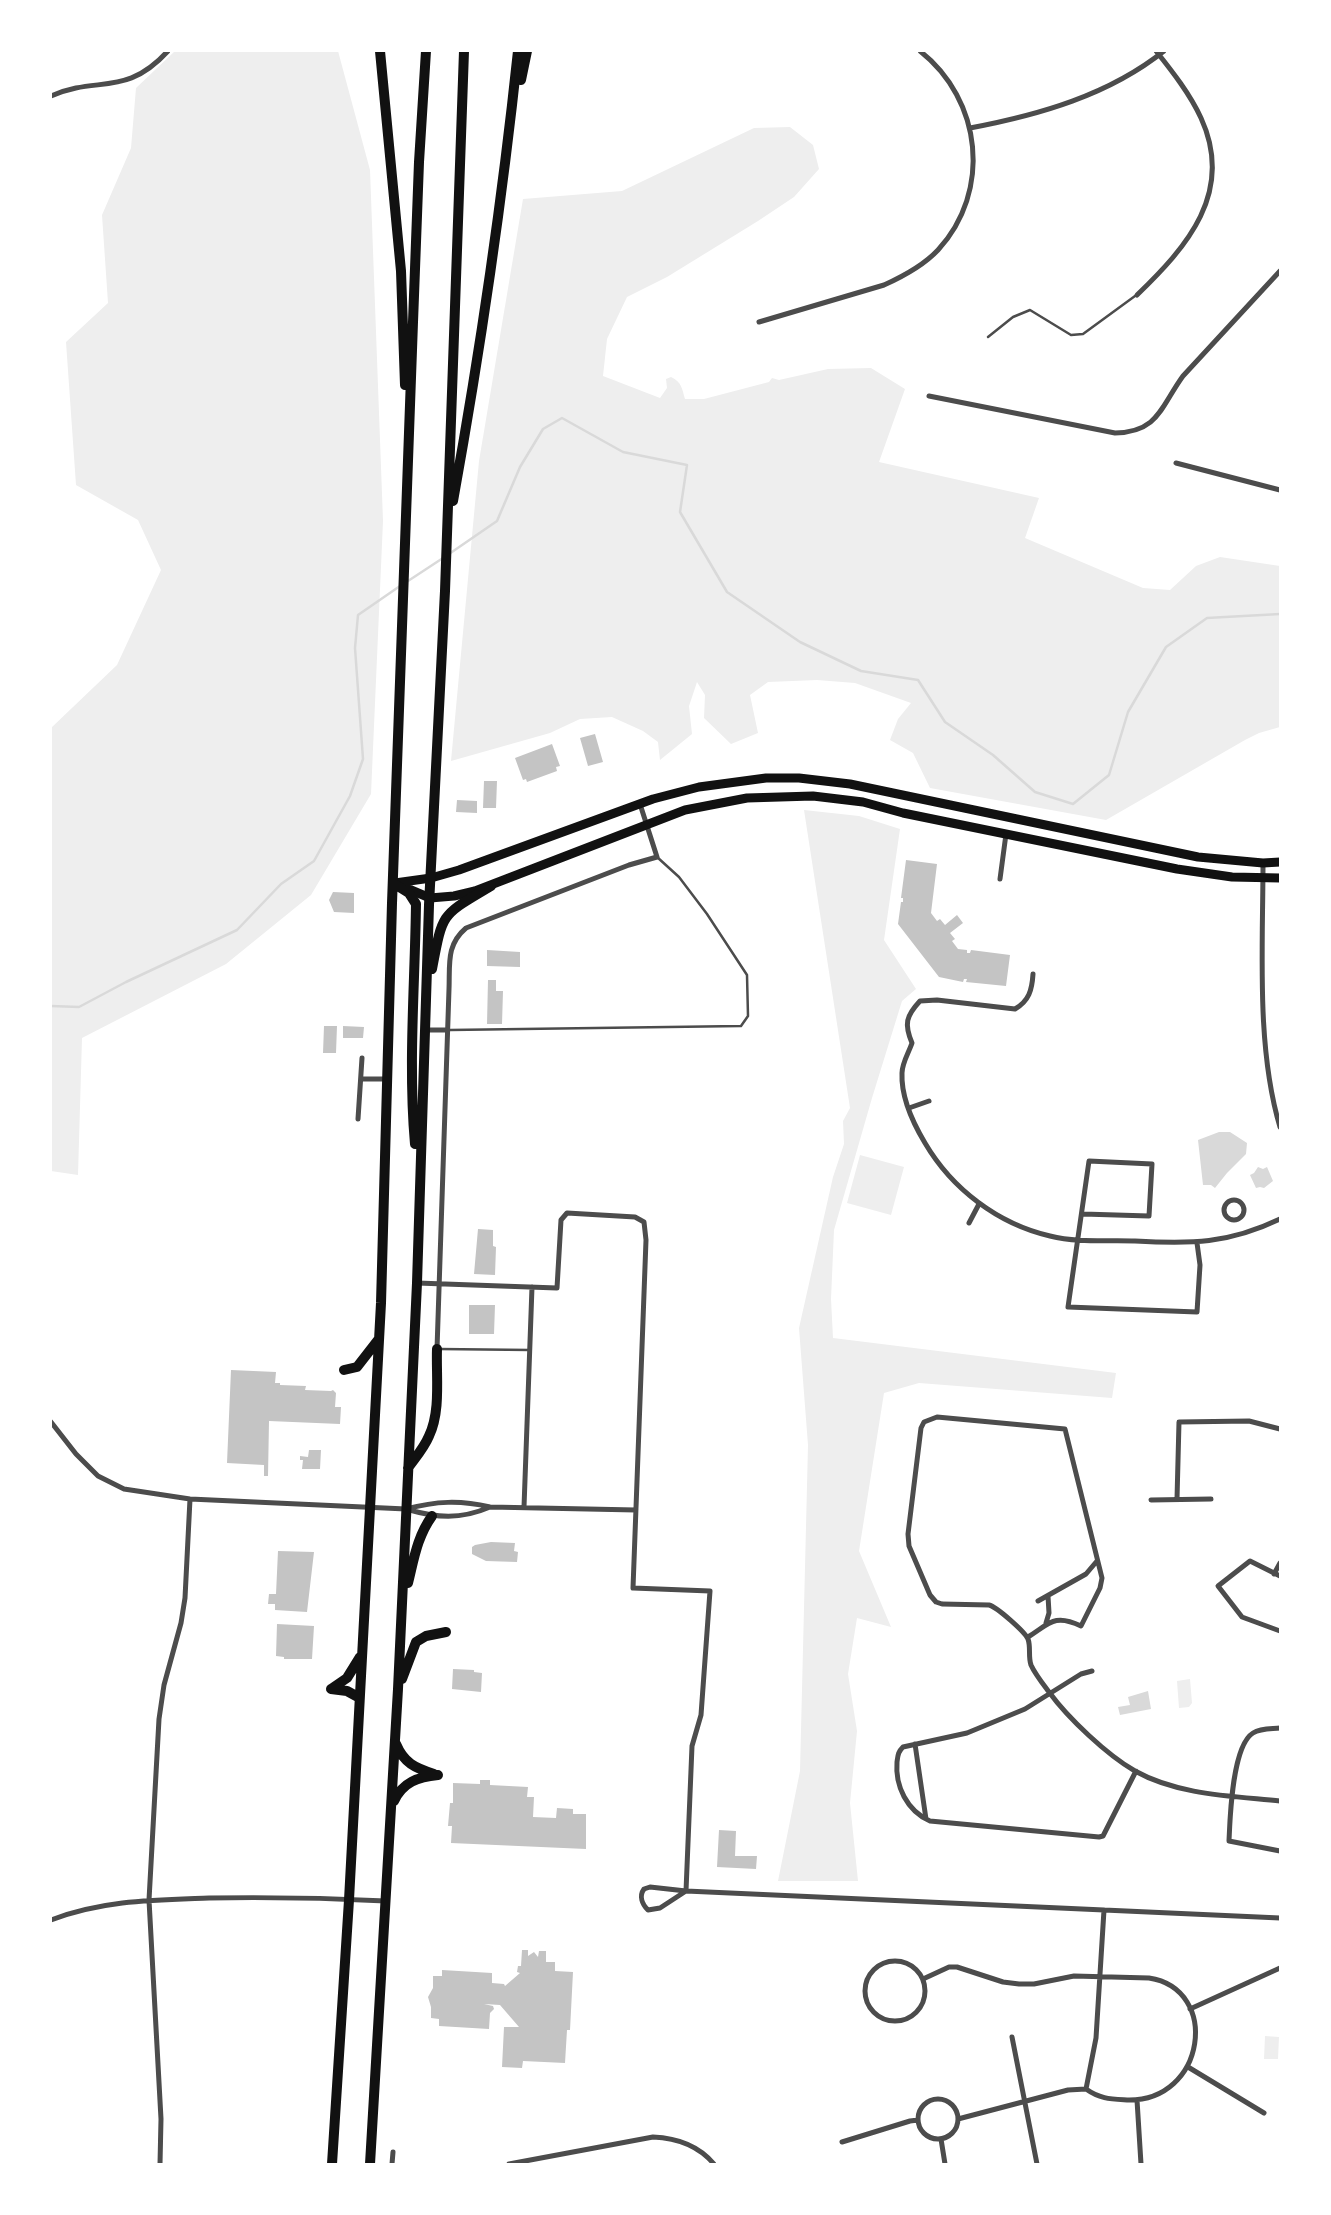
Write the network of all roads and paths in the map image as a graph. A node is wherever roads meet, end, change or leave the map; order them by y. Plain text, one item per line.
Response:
1 (167, 51) edge
2 (375, 51) edge
3 (380, 51) edge
4 (426, 51) edge
5 (464, 51) edge
6 (518, 51) edge
7 (527, 51) edge
8 (920, 51) edge
9 (1160, 52) edge
10 (384, 87) junction
11 (51, 96) edge
12 (970, 128) junction
13 (508, 146) junction
14 (1280, 271) edge
15 (1137, 295) joint
16 (759, 322) dead end
17 (988, 337) dead end
18 (929, 396) dead end
19 (1176, 463) dead end
20 (1280, 491) edge
21 (407, 506) junction
22 (447, 536) junction
23 (640, 804) junction
24 (647, 824) junction
25 (1006, 834) junction
26 (657, 857) junction
27 (1280, 862) edge
28 (1263, 863) junction
29 (430, 878) junction
30 (1263, 878) junction
31 (1280, 878) edge
32 (1000, 879) dead end
33 (393, 883) junction
34 (491, 886) junction
35 (429, 898) junction
36 (1033, 974) dead end
37 (426, 1004) junction
38 (425, 1030) junction
39 (447, 1030) junction
40 (362, 1058) dead end
41 (360, 1079) junction
42 (387, 1079) junction
43 (929, 1101) dead end
44 (909, 1108) junction
45 (1279, 1116) edge
46 (358, 1119) dead end
47 (1280, 1127) edge
48 (419, 1185) junction
49 (979, 1204) junction
50 (1083, 1214) junction
51 (1236, 1220) dead end
52 (1280, 1220) edge
53 (970, 1223) dead end
54 (1243, 1235) junction
55 (1079, 1239) junction
56 (1197, 1243) junction
57 (417, 1283) junction
58 (438, 1284) junction
59 (532, 1287) junction
60 (379, 1339) junction
61 (437, 1349) junction
62 (530, 1350) junction
63 (344, 1370) dead end
64 (51, 1422) edge
65 (1280, 1429) edge
66 (408, 1469) junction
67 (190, 1499) junction
68 (1177, 1499) junction
69 (1211, 1499) dead end
70 (1150, 1500) dead end
71 (490, 1507) junction
72 (524, 1507) junction
73 (371, 1509) junction
74 (406, 1509) junction
75 (636, 1510) junction
76 (432, 1516) junction
77 (1097, 1561) junction
78 (1280, 1563) edge
79 (1277, 1575) edge
80 (1048, 1595) junction
81 (1038, 1601) dead end
82 (402, 1604) junction
83 (1046, 1623) junction
84 (1280, 1631) edge
85 (446, 1632) dead end
86 (1028, 1637) junction
87 (361, 1655) junction
88 (1092, 1671) dead end
89 (398, 1689) junction
90 (1050, 1694) junction
91 (358, 1697) junction
92 (1280, 1728) edge
93 (395, 1741) junction
94 (915, 1744) junction
95 (1136, 1771) junction
96 (1233, 1796) junction
97 (1280, 1801) edge
98 (392, 1808) junction
99 (926, 1819) junction
100 (1280, 1851) edge
101 (686, 1891) junction
102 (349, 1899) junction
103 (149, 1900) junction
104 (386, 1901) junction
105 (1104, 1910) junction
106 (1280, 1918) edge
107 (51, 1920) edge
108 (1280, 1968) edge
109 (1100, 1978) junction
110 (923, 1979) junction
111 (1190, 2009) junction
112 (1012, 2037) dead end
113 (1188, 2067) junction
114 (1086, 2089) junction
115 (1025, 2100) junction
116 (1137, 2100) junction
117 (1264, 2113) dead end
118 (958, 2119) junction
119 (918, 2120) junction
120 (941, 2139) junction
121 (842, 2142) dead end
122 (393, 2152) dead end
123 (160, 2164) edge
124 (332, 2164) edge
125 (370, 2164) edge
126 (392, 2164) edge
127 (509, 2164) edge
128 (714, 2164) edge
129 (945, 2164) edge
130 (1037, 2164) edge
131 (1141, 2164) edge

1 - 11 street
2 - 10 highway
3 - 10 highway
4 - 21 highway
5 - 22 highway
6 - 13 highway
7 - 13 highway
8 - 12 street
9 - 12 street
9 - 15 street
10 - 21 highway
12 - 16 street
13 - 22 highway
14 - 18 street
15 - 17 lane
19 - 20 street
21 - 33 highway
22 - 29 highway
23 - 24 street
23 - 28 main road
23 - 29 main road
24 - 25 main road
24 - 26 street
24 - 34 main road
25 - 30 main road
25 - 32 street
26 - 39 street
26 - 39 lane
27 - 28 main road
28 - 30 street
29 - 33 main road
29 - 35 highway
30 - 31 main road
30 - 45 street
33 - 35 main road
33 - 42 highway
33 - 48 highway
34 - 35 main road
34 - 37 highway
35 - 37 highway
36 - 44 street
37 - 38 highway
38 - 39 street
38 - 48 highway
39 - 58 street
40 - 41 street
41 - 42 street
41 - 46 street
42 - 60 highway
43 - 44 street
44 - 49 street
45 - 47 street
48 - 57 highway
49 - 53 street
49 - 55 street
50 - 50 street
50 - 55 street
51 - 54 street
52 - 54 street
54 - 56 street
55 - 56 street
55 - 56 street
57 - 58 street
57 - 66 highway
58 - 59 street
58 - 61 street
59 - 62 street
59 - 75 street
60 - 63 highway
60 - 73 highway
61 - 62 lane
61 - 66 highway
62 - 72 street
64 - 67 street
65 - 68 street
66 - 74 highway
67 - 73 street
67 - 103 street
68 - 69 street
68 - 70 street
71 - 72 street
71 - 74 street
71 - 76 street
72 - 75 street
73 - 74 street
73 - 87 highway
74 - 76 street
74 - 82 highway
75 - 101 street
76 - 82 highway
77 - 80 street
77 - 83 street
77 - 86 street
78 - 79 street
79 - 84 street
80 - 81 street
80 - 83 street
82 - 89 highway
83 - 86 street
85 - 89 highway
86 - 90 street
87 - 91 highway
87 - 91 highway
88 - 90 street
89 - 93 highway
90 - 94 street
90 - 95 street
91 - 102 highway
92 - 96 street
93 - 98 highway
93 - 98 highway
94 - 99 street
94 - 99 street
95 - 96 street
95 - 99 street
96 - 97 street
96 - 100 street
98 - 104 highway
101 - 101 street
101 - 105 street
102 - 103 street
102 - 104 street
102 - 124 highway
103 - 107 street
103 - 123 street
104 - 125 highway
105 - 106 street
105 - 109 street
108 - 111 street
109 - 110 street
109 - 111 street
109 - 114 street
110 - 110 street
111 - 113 street
112 - 115 street
113 - 116 street
113 - 117 street
114 - 115 street
114 - 116 street
115 - 118 street
115 - 130 street
116 - 131 street
118 - 119 street
118 - 120 street
119 - 120 street
119 - 121 street
120 - 129 street
122 - 126 street
127 - 128 street

